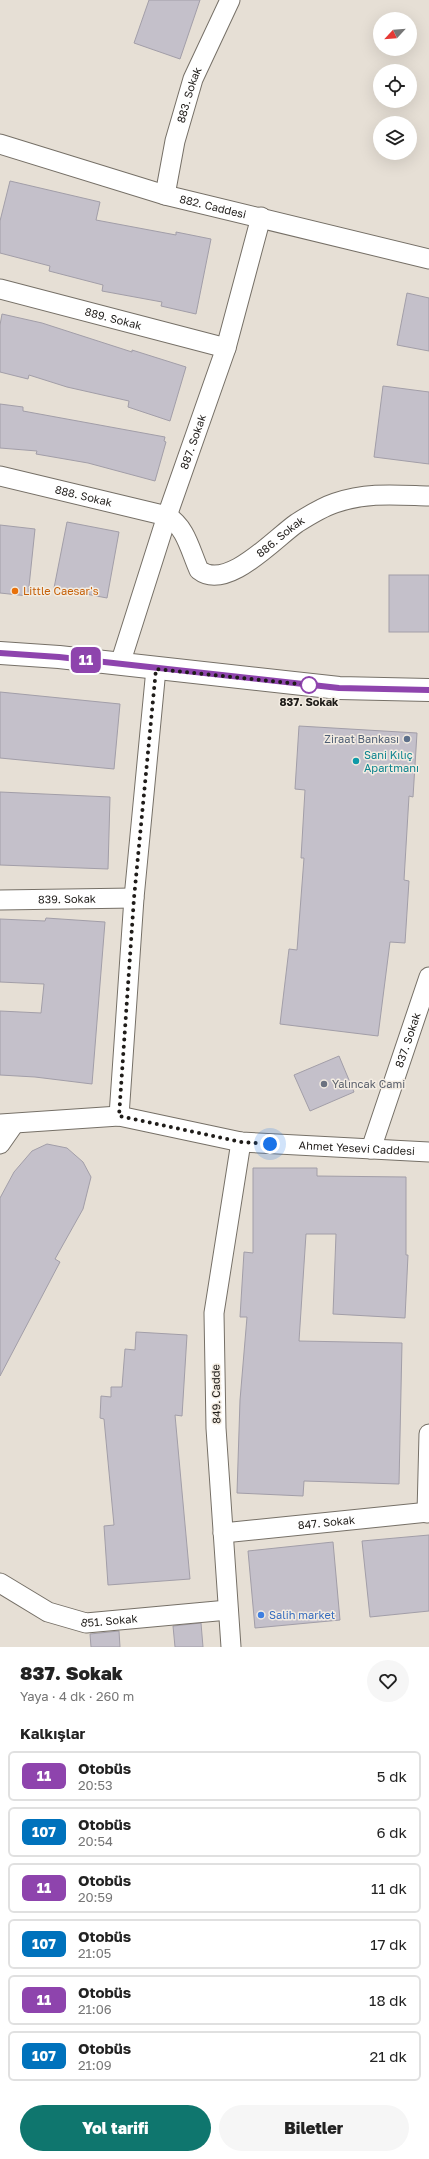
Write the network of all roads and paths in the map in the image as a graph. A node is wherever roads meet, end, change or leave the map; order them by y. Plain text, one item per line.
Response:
1 (230, 0) edge
2 (0, 144) edge
3 (165, 196) junction
4 (261, 217) junction
5 (429, 259) edge
6 (0, 289) edge
7 (226, 348) junction
8 (0, 476) edge
9 (429, 496) edge
10 (167, 516) junction
11 (0, 653) edge
12 (120, 664) junction
13 (156, 669) junction
14 (429, 690) edge
15 (134, 898) junction
16 (0, 900) edge
17 (429, 977) edge
18 (119, 1116) junction
19 (7, 1124) edge
20 (241, 1142) junction
21 (0, 1144) edge
22 (371, 1149) junction
23 (429, 1152) edge
24 (429, 1434) edge
25 (428, 1512) edge
26 (223, 1532) junction
27 (0, 1583) edge
28 (228, 1610) junction
29 (231, 1647) edge

1 - 3 street, 883. Sokak
2 - 3 street, 882. Caddesi
3 - 4 street, 882. Caddesi
4 - 5 street, 882. Caddesi
4 - 7 street, 887. Sokak
6 - 7 street, 889. Sokak
7 - 10 street, 887. Sokak
8 - 10 street, 888. Sokak
9 - 10 street, 886. Sokak
10 - 12 street, 887. Sokak
11 - 12 main road
12 - 13 main road
13 - 14 main road
13 - 15 street
15 - 16 street, 839. Sokak
15 - 18 street
17 - 22 street, 837. Sokak
18 - 19 street, Ahmet Yesevi Caddesi
18 - 20 street, Ahmet Yesevi Caddesi
19 - 21 street
20 - 22 street, Ahmet Yesevi Caddesi
20 - 26 street, 849. Cadde
22 - 23 street, Ahmet Yesevi Caddesi
24 - 25 street
25 - 26 street, 847. Sokak
26 - 28 street, 849. Cadde
27 - 28 street, 851. Sokak
28 - 29 street, 849. Cadde

